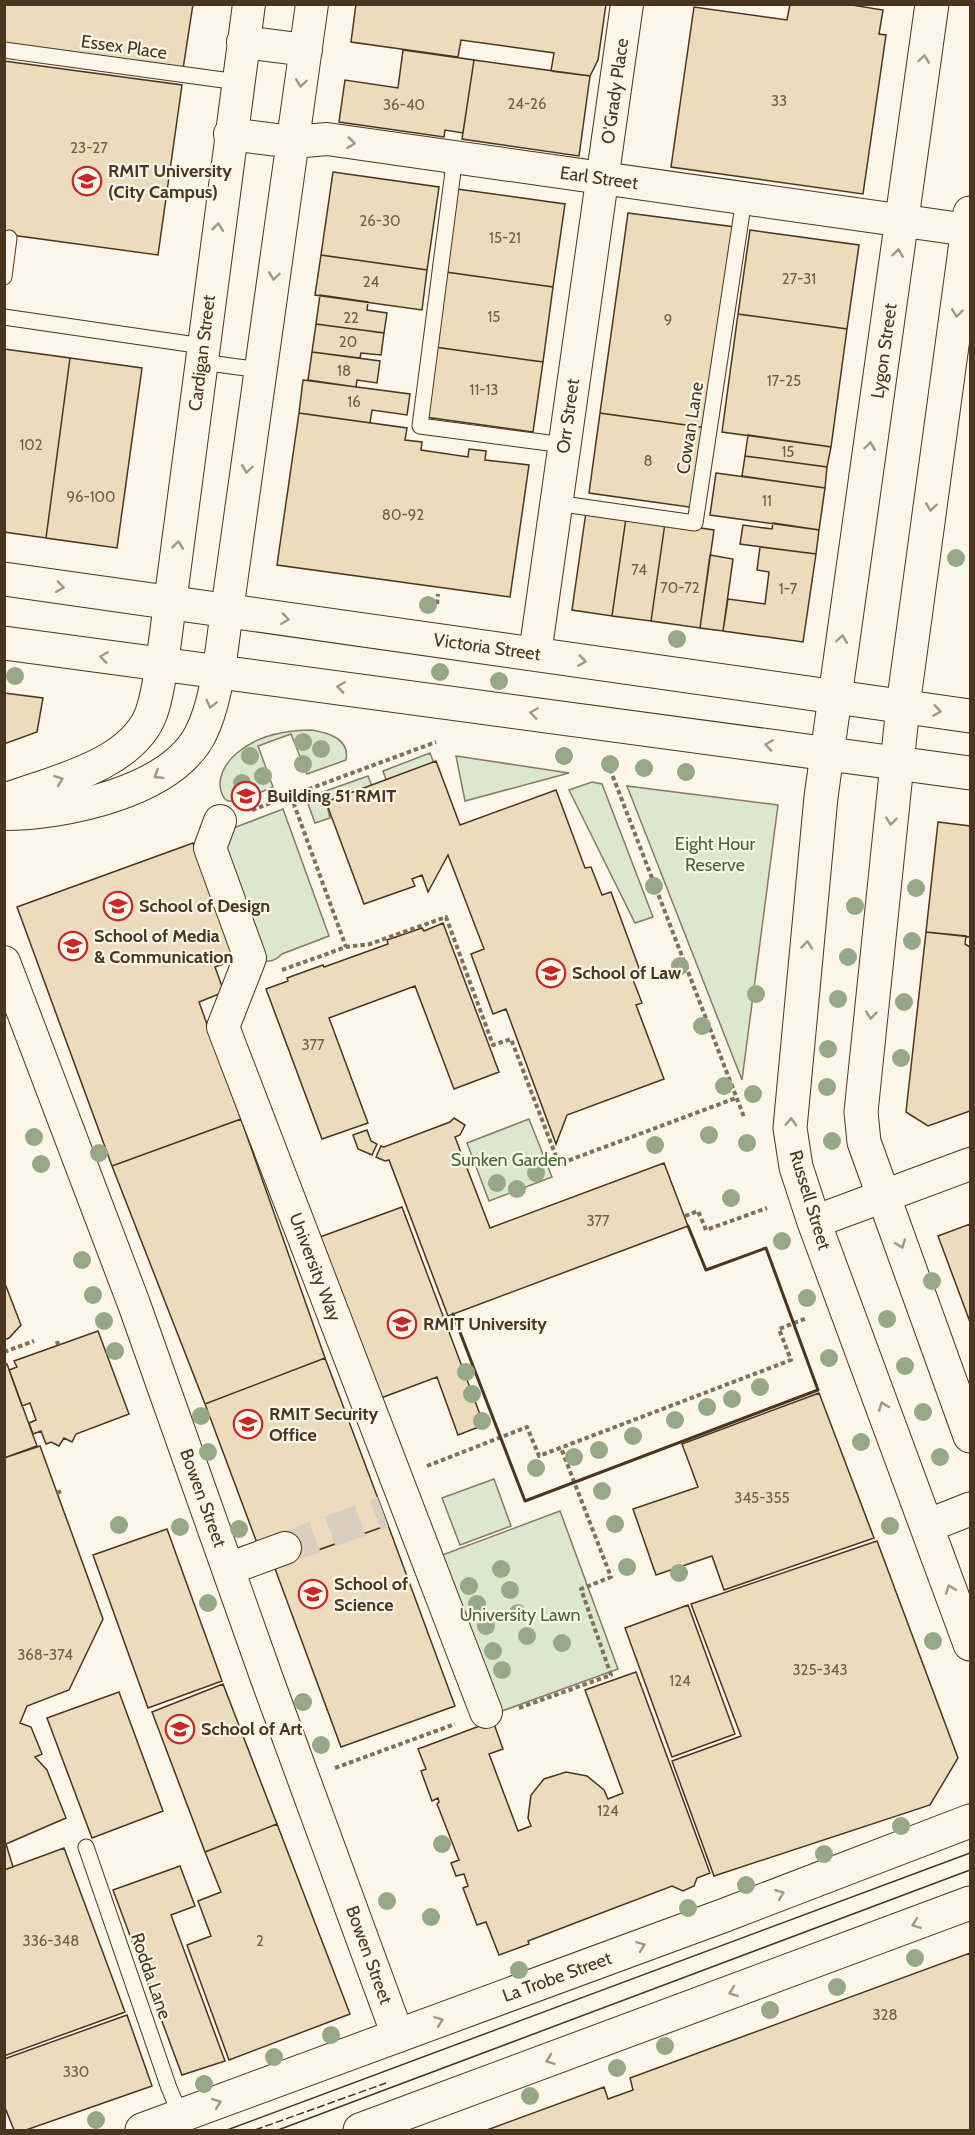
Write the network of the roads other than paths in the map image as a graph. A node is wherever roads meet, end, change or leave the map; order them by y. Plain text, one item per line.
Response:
1 (249, 4) edge
2 (312, 4) edge
3 (627, 4) edge
4 (932, 4) edge
5 (243, 42) junction
6 (4, 50) edge
7 (306, 50) junction
8 (238, 82) junction
9 (230, 134) junction
10 (293, 142) junction
11 (455, 156) junction
12 (603, 178) junction
13 (744, 199) junction
14 (902, 221) junction
15 (969, 222) edge
16 (9, 238) dead end
17 (4, 277) edge
18 (4, 317) edge
19 (202, 354) junction
20 (261, 370) junction
21 (564, 445) junction
22 (556, 503) junction
23 (4, 579) edge
24 (170, 603) junction
25 (227, 611) junction
26 (4, 643) edge
27 (535, 654) junction
28 (162, 664) junction
29 (217, 671) junction
30 (834, 696) junction
31 (903, 706) junction
32 (970, 716) edge
33 (827, 753) junction
34 (897, 762) junction
35 (970, 772) edge
36 (4, 800) edge
37 (4, 814) edge
38 (220, 821) road end
39 (4, 962) edge
40 (970, 1164) edge
41 (884, 1196) junction
42 (814, 1222) junction
43 (970, 1436) edge
44 (970, 1509) edge
45 (927, 1526) junction
46 (285, 1548) tunnel mouth
47 (228, 1569) junction
48 (970, 1644) edge
49 (486, 1712) road end
50 (970, 1821) edge
51 (86, 1847) dead end
52 (970, 1903) edge
53 (398, 2036) junction
54 (181, 2116) junction
55 (142, 2130) edge
56 (360, 2130) edge

1 - 5 street, Cardigan Street
2 - 7 street
3 - 12 street, O'Grady Place
14 -> 4 main road, Lygon Street
5 - 7 street
5 - 8 street, Cardigan Street
6 - 8 lane, Essex Place
7 -> 10 street
8 - 9 street, Cardigan Street
9 - 10 street, Earl Street
19 -> 9 street, Cardigan Street
10 -> 11 street, Earl Street
10 -> 20 street
11 - 12 street, Earl Street
11 - 21 lane
12 - 13 street, Earl Street
12 - 21 street, Orr Street
13 - 14 street, Earl Street
13 - 22 lane, Cowan Lane
14 - 15 street, Earl Street
30 -> 14 main road, Lygon Street
15 -> 31 main road
16 - 17 lane
18 - 19 lane
19 - 20 lane
24 -> 19 street, Cardigan Street
20 -> 25 street
21 - 22 street, Orr Street
22 - 27 street, Orr Street
23 -> 24 main road, Victoria Street
24 - 25 main road, Victoria Street
24 - 28 street, Cardigan Street
25 -> 27 main road, Victoria Street
25 - 29 street
28 -> 26 main road
27 -> 30 main road, Victoria Street
28 - 29 main road
36 -> 28 street, Cardigan Street
33 -> 29 main road
29 -> 37 street
30 - 31 main road, Victoria Street
30 - 33 main road, Russell Street
31 -> 32 main road, Victoria Street
31 - 34 main road
33 - 34 main road
42 -> 33 main road, Russell Street
34 - 35 main road
34 -> 41 main road
38 - 49 street, University Way
39 - 47 street, Bowen Street
40 - 41 street
41 - 42 street
41 -> 43 main road
45 -> 42 main road, Russell Street
44 - 45 main road
48 -> 45 main road, Russell Street
46 - 47 street
47 - 53 street, Bowen Street
53 -> 50 main road, La Trobe Street
51 - 54 lane, Rodda Lane
52 -> 56 main road
54 -> 53 main road, La Trobe Street
54 - 55 main road, La Trobe Street

